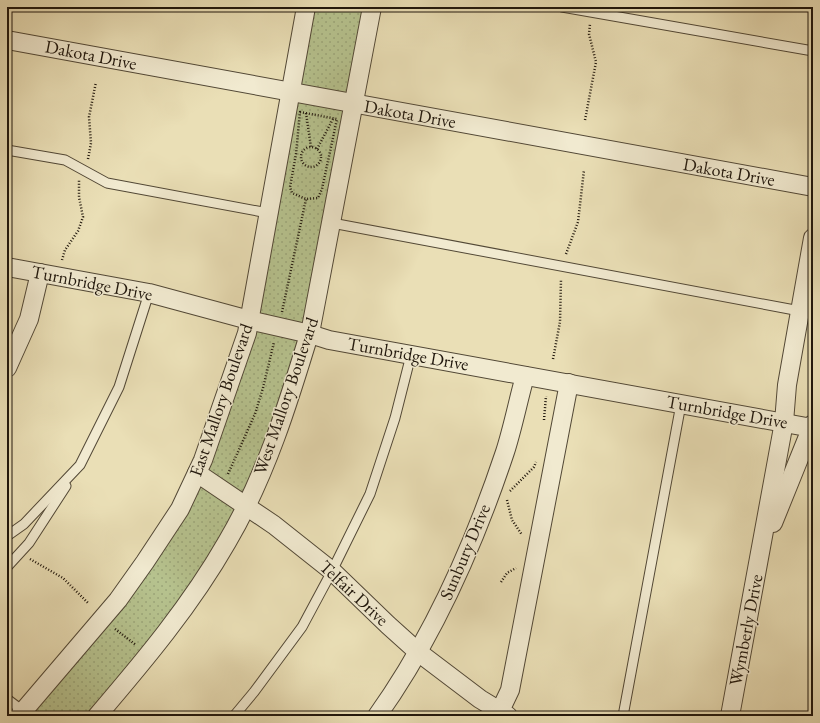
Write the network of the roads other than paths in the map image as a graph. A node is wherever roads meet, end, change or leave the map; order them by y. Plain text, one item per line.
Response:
1 (306, 7) edge
2 (372, 7) edge
3 (562, 7) edge
4 (7, 40) edge
5 (813, 51) edge
6 (289, 92) junction
7 (354, 104) junction
8 (7, 150) edge
9 (813, 187) edge
10 (268, 213) junction
11 (332, 223) junction
12 (813, 238) edge
13 (7, 267) edge
14 (40, 273) junction
15 (149, 293) junction
16 (800, 311) junction
17 (250, 320) junction
18 (310, 334) junction
19 (411, 355) junction
20 (7, 368) edge
21 (525, 376) junction
22 (569, 383) junction
23 (681, 404) junction
24 (784, 422) junction
25 (812, 426) edge
26 (80, 465) junction
27 (197, 473) junction
28 (246, 506) junction
29 (7, 536) edge
30 (762, 543) junction
31 (7, 567) edge
32 (332, 571) junction
33 (418, 652) junction
34 (7, 699) edge
35 (21, 714) edge
36 (504, 714) edge
37 (97, 716) edge
38 (234, 716) edge
39 (377, 716) edge
40 (623, 716) edge
41 (730, 716) edge

1 - 6 street, East Mallory Boulevard
2 - 7 street, West Mallory Boulevard
3 - 5 lane
4 - 6 street, Dakota Drive
6 - 7 street, Dakota Drive
6 - 10 street, East Mallory Boulevard
7 - 9 street, Dakota Drive
7 - 11 street, West Mallory Boulevard
8 - 10 lane
10 - 17 street, East Mallory Boulevard
11 - 16 lane
11 - 18 street, West Mallory Boulevard
12 - 16 street, Wymberly Drive
13 - 14 street, Turnbridge Drive
14 - 15 street, Turnbridge Drive
14 - 20 street
15 - 17 street, Turnbridge Drive
15 - 26 lane
16 - 24 street, Wymberly Drive
17 - 18 street, Turnbridge Drive
17 - 27 street, East Mallory Boulevard
18 - 19 street, Turnbridge Drive
18 - 28 street, West Mallory Boulevard
19 - 21 street, Turnbridge Drive
19 - 32 lane
21 - 22 street, Turnbridge Drive
21 - 33 street, Sunbury Drive
22 - 23 street, Turnbridge Drive
22 - 36 street
23 - 24 street, Turnbridge Drive
23 - 40 lane
24 - 25 street, Turnbridge Drive
24 - 30 street, Wymberly Drive
25 - 30 street, Wymberly Drive
26 - 29 lane
26 - 31 lane
27 - 28 street, Telfair Drive
27 - 35 street, East Mallory Boulevard
28 - 32 street, Telfair Drive
28 - 37 street, West Mallory Boulevard
30 - 41 street, Wymberly Drive
32 - 33 street, Telfair Drive
32 - 38 lane
33 - 36 street, Telfair Drive
33 - 39 street, Sunbury Drive
34 - 35 lane

